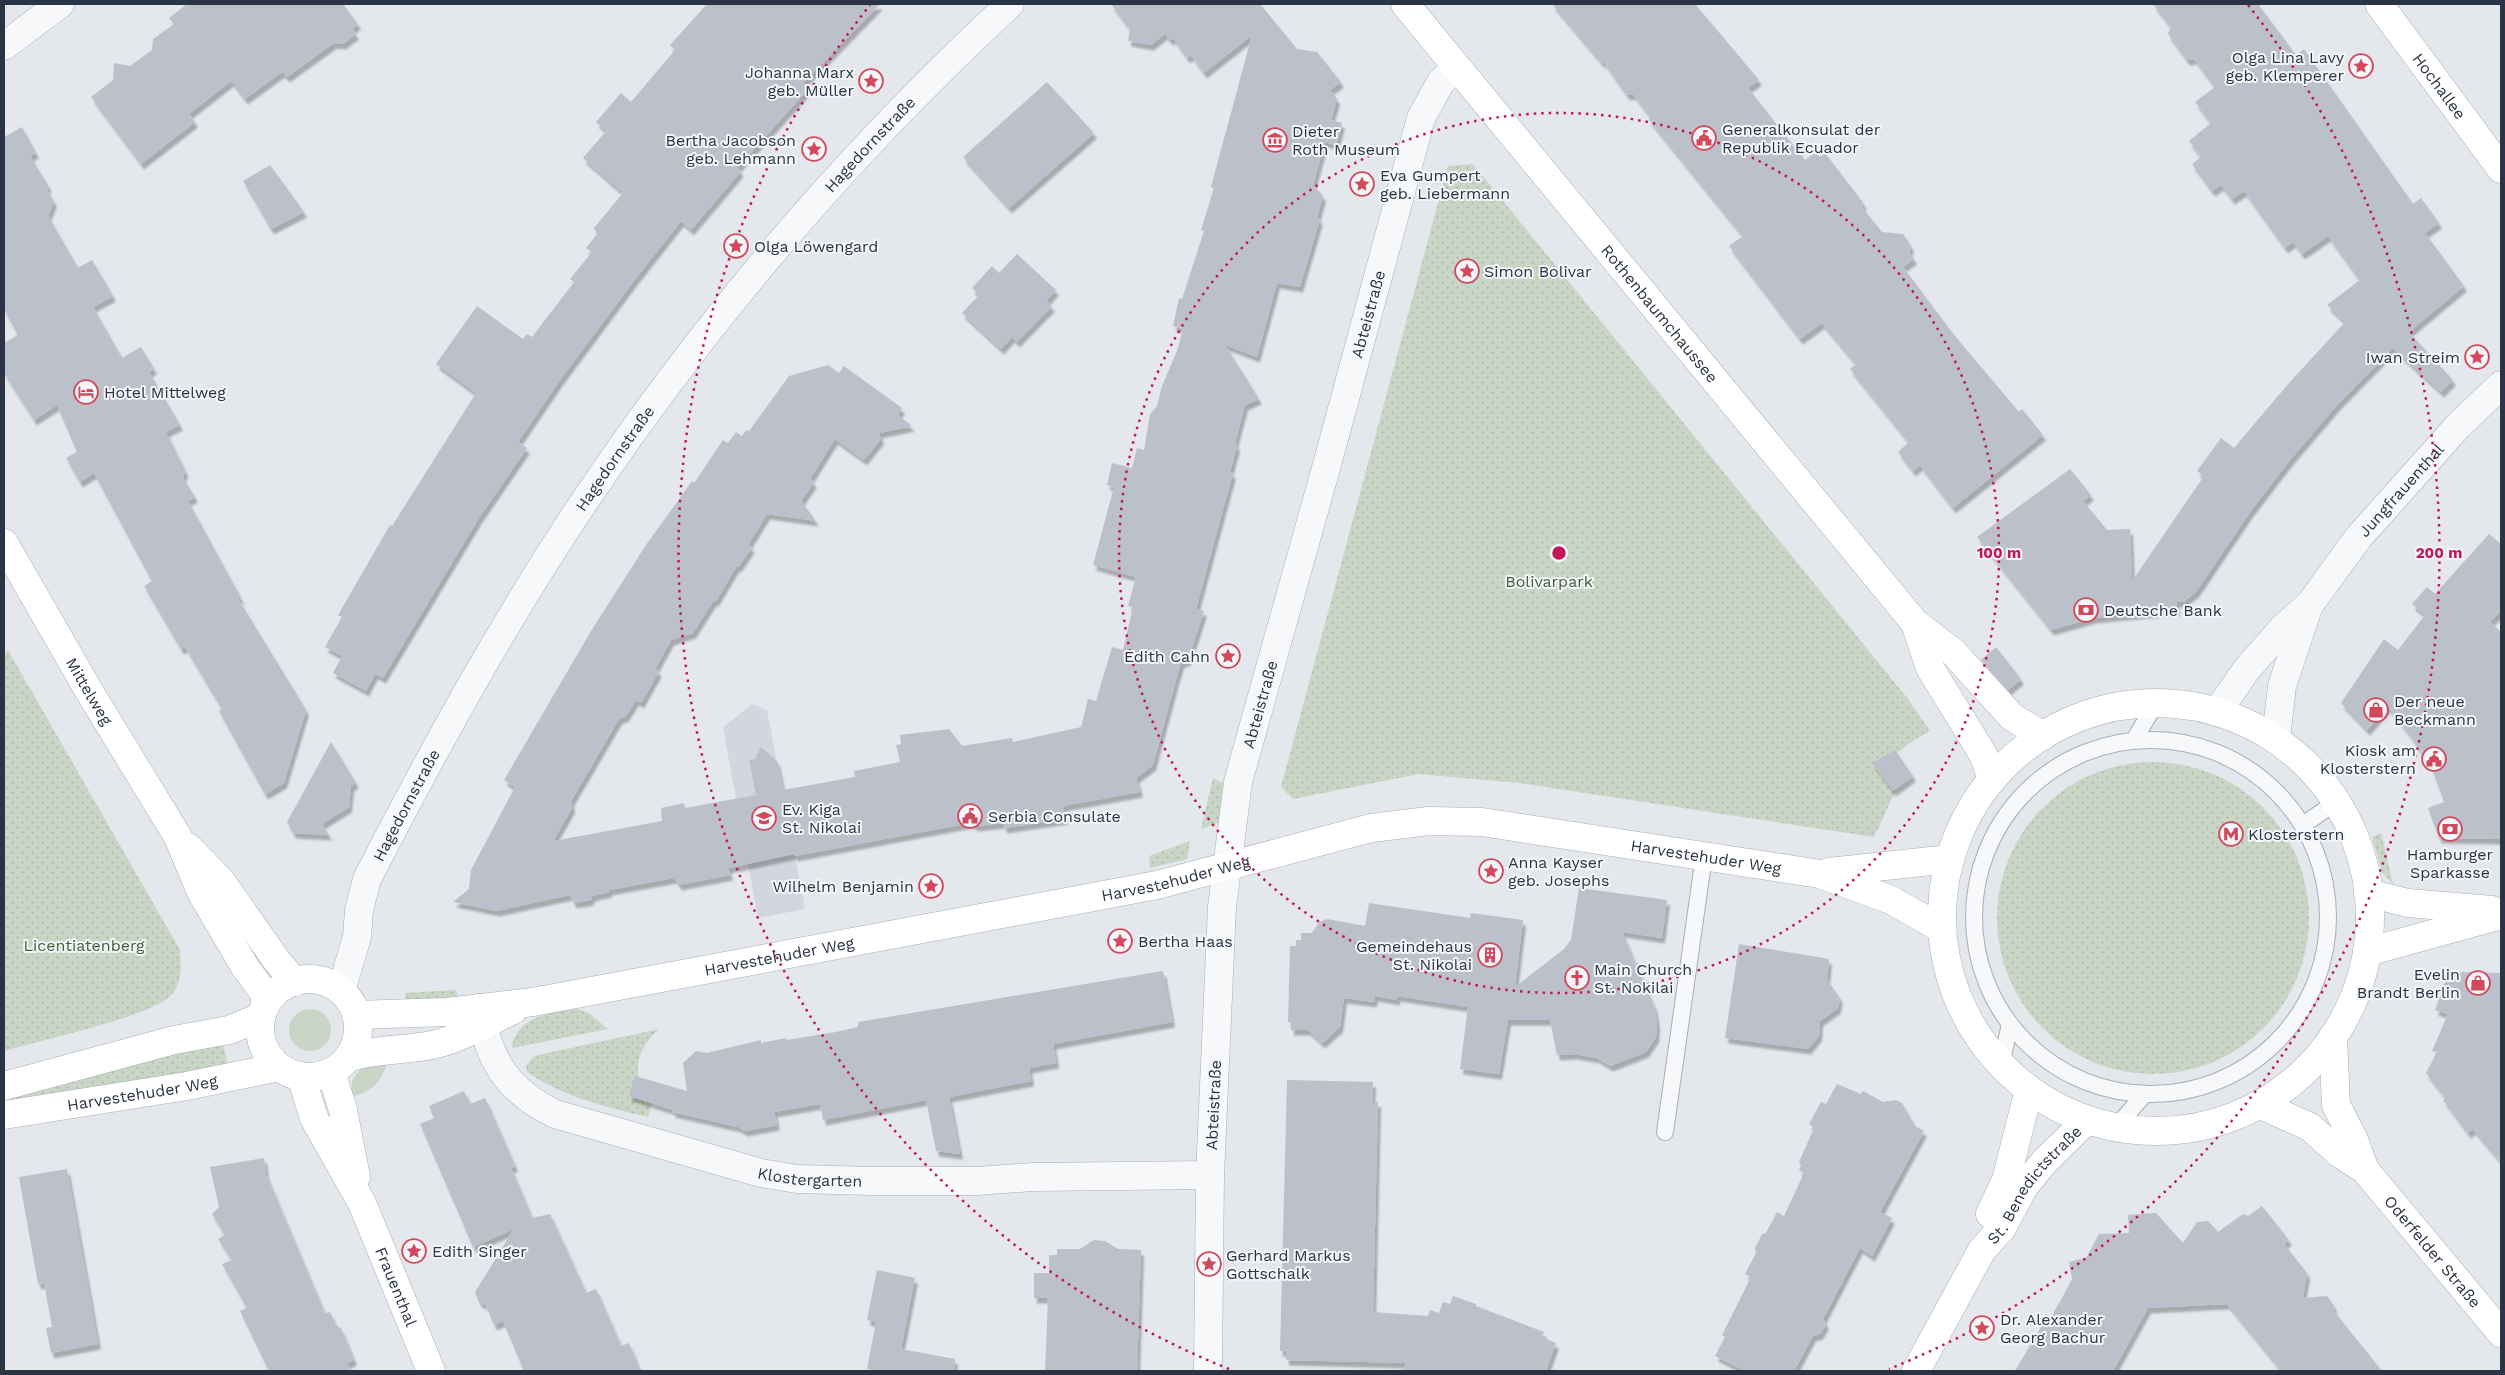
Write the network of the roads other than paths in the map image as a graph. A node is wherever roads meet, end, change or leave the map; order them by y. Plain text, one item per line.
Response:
1 (60, 4) edge
2 (1010, 4) edge
3 (1406, 4) edge
4 (2380, 4) edge
5 (4, 46) edge
6 (1457, 67) junction
7 (2501, 169) edge
8 (2501, 385) edge
9 (4, 543) edge
10 (2310, 604) junction
11 (1915, 623) junction
12 (2156, 703) junction
13 (2217, 712) junction
14 (2043, 736) junction
15 (2276, 739) junction
16 (2134, 740) junction
17 (1992, 780) junction
18 (2336, 802) junction
19 (2303, 825) junction
20 (178, 837) junction
21 (1704, 856) junction
22 (1950, 859) junction
23 (1227, 867) junction
24 (1820, 874) junction
25 (2368, 893) junction
26 (2501, 911) edge
27 (2501, 915) edge
28 (1942, 929) junction
29 (2367, 952) junction
30 (295, 982) junction
31 (341, 991) junction
32 (264, 1011) junction
33 (356, 1015) junction
34 (481, 1017) junction
35 (2010, 1024) junction
36 (2333, 1038) junction
37 (340, 1064) junction
38 (2001, 1065) junction
39 (290, 1072) junction
40 (4, 1086) edge
41 (2029, 1090) junction
42 (2144, 1095) junction
43 (2260, 1104) junction
44 (4, 1115) edge
45 (2088, 1120) junction
46 (2116, 1127) junction
47 (1665, 1132) dead end
48 (2365, 1170) junction
49 (1210, 1175) junction
50 (362, 1204) junction
51 (1982, 1250) junction
52 (2501, 1333) edge
53 (431, 1371) edge
54 (1208, 1371) edge
55 (1916, 1371) edge

1 - 5 street
2 - 31 street, Hagedornstraße
3 - 6 street, Rothenbaumchaussee
4 - 7 street, Hochallee
6 - 11 street, Rothenbaumchaussee
6 - 23 street, Abteistraße
8 - 10 street, Jungfrauenthal
9 - 20 street, Mittelweg
10 - 13 street, Jungfrauenthal
10 - 15 street, Jungfrauenthal
11 - 14 street, Rothenbaumchaussee
11 - 17 street, Rothenbaumchaussee
12 - 13 street
12 - 14 street
12 - 16 lane
13 - 15 street
14 - 17 street
15 - 18 street
16 - 19 lane
16 - 35 lane
17 - 22 street
18 - 19 lane
18 - 25 street
19 - 42 lane
20 - 30 street, Mittelweg
20 - 32 street, Mittelweg
21 - 23 street, Harvestehuder Weg
21 - 24 street, Harvestehuder Weg
21 - 47 lane
22 - 24 street, Harvestehuder Weg
22 - 28 street
23 - 34 street, Harvestehuder Weg
23 - 49 street, Abteistraße
24 - 28 street, Harvestehuder Weg
25 - 26 street
25 - 29 street
27 - 29 street
28 - 38 street
29 - 36 street
30 - 31 street, Harvestehuder Weg
30 - 32 street, Harvestehuder Weg
31 - 33 street
32 - 39 street
32 - 40 street, Harvestehuder Weg
33 - 34 street, Harvestehuder Weg
33 - 37 street
34 - 37 street, Harvestehuder Weg
34 - 49 street, Klostergarten
35 - 38 lane
35 - 42 lane
36 - 43 street
36 - 48 street, Oderfelder Straße
37 - 39 street, Harvestehuder Weg
37 - 50 street, Frauenthal
38 - 41 street
39 - 44 street, Harvestehuder Weg
39 - 50 street, Frauenthal
41 - 45 street
41 - 51 street, St. Benedictstraße
42 - 46 lane
43 - 46 street
43 - 48 street, Oderfelder Straße
45 - 46 street
45 - 51 street, St. Benedictstraße
48 - 52 street, Oderfelder Straße
49 - 54 street, Abteistraße
50 - 53 street, Frauenthal
51 - 55 street, St. Benedictstraße

